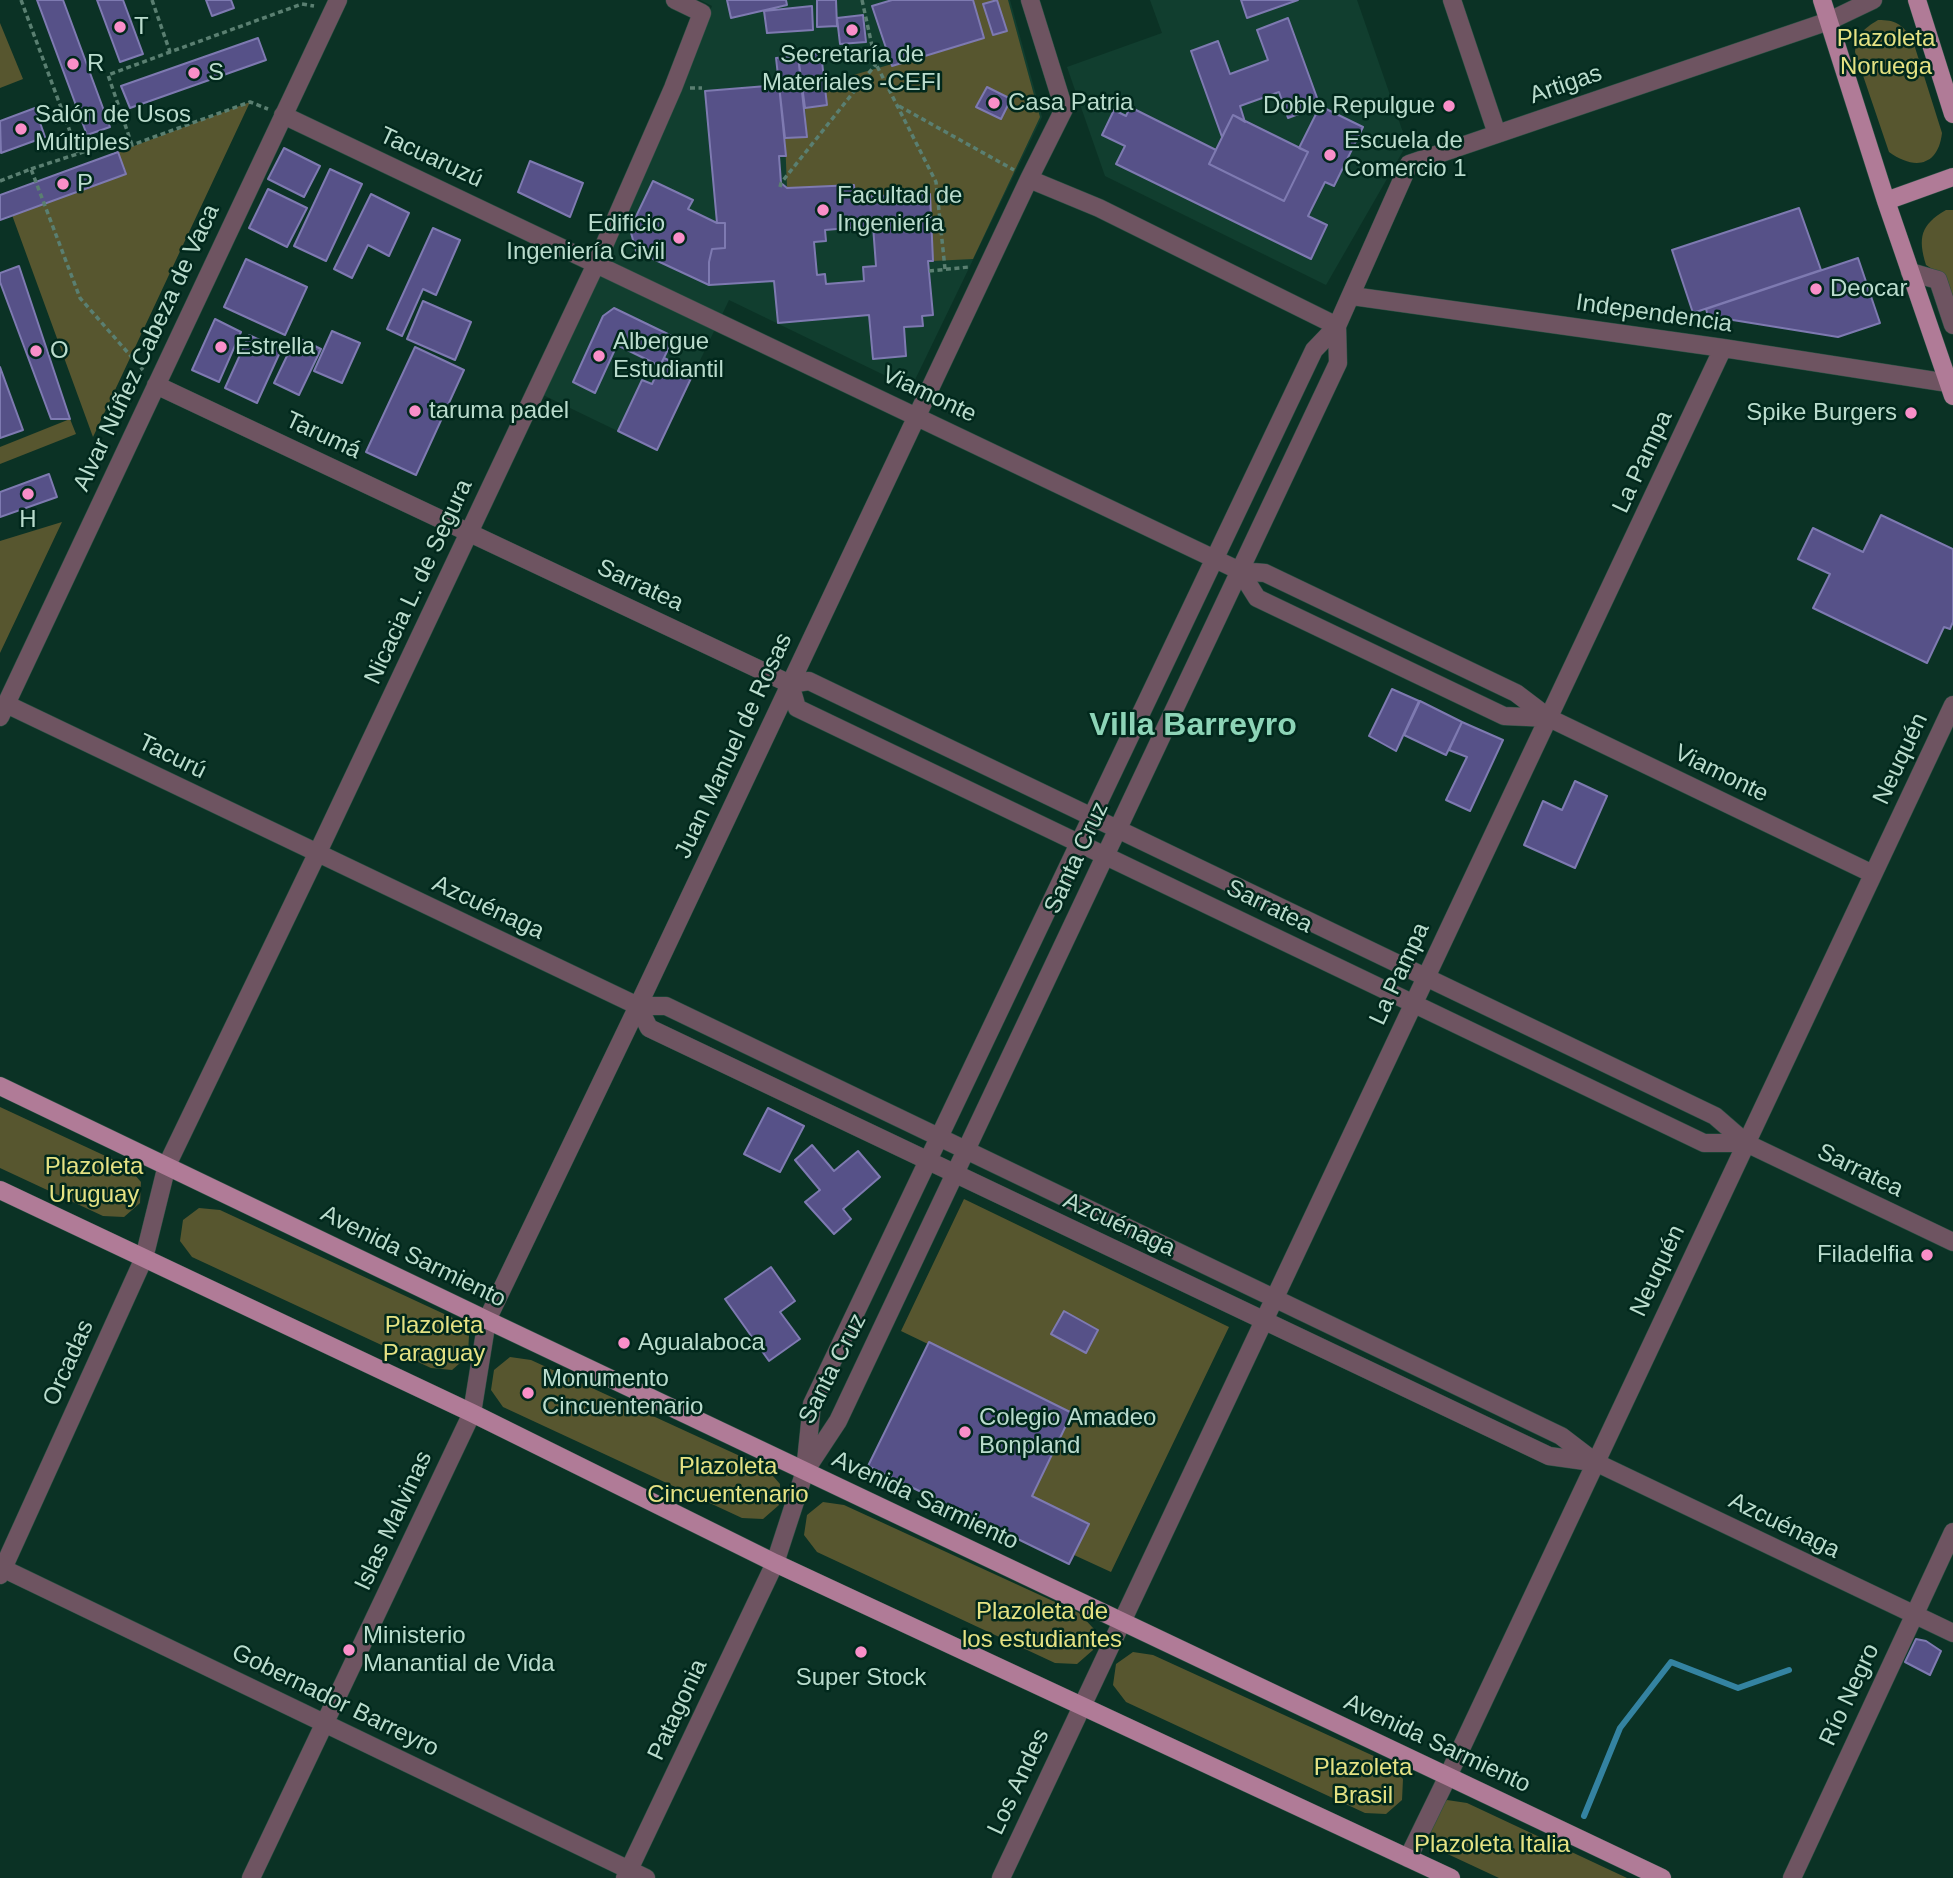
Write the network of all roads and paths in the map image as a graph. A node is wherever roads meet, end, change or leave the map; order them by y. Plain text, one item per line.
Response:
1 (21, 0) edge
2 (152, 0) edge
3 (675, 0) edge
4 (862, 0) edge
5 (1030, 0) edge
6 (1452, 0) edge
7 (1822, 0) edge
8 (1873, 0) edge
9 (1917, 0) edge
10 (336, 4) edge
11 (1829, 21) junction
12 (170, 51) junction
13 (877, 64) junction
14 (897, 105) junction
15 (1953, 114) edge
16 (283, 115) junction
17 (1497, 134) junction
18 (132, 145) junction
19 (78, 153) junction
20 (31, 169) junction
21 (1953, 177) edge
22 (1030, 179) junction
23 (0, 181) edge
24 (780, 187) dead end
25 (1886, 201) junction
26 (596, 264) junction
27 (989, 265) junction
28 (945, 269) junction
29 (929, 271) dead end
30 (1910, 272) junction
31 (1352, 296) junction
32 (1953, 325) edge
33 (1338, 326) junction
34 (1723, 348) junction
35 (156, 385) junction
36 (1951, 390) edge
37 (917, 417) junction
38 (469, 532) junction
39 (1215, 558) junction
40 (1240, 571) junction
41 (790, 684) junction
42 (1953, 705) edge
43 (3, 710) edge
44 (1549, 718) junction
45 (1092, 817) junction
46 (1117, 829) junction
47 (1079, 843) junction
48 (317, 854) junction
49 (1105, 856) junction
50 (1873, 874) junction
51 (1426, 977) junction
52 (1413, 1004) junction
53 (638, 1006) junction
54 (0, 1086) edge
55 (939, 1137) junction
56 (1746, 1143) junction
57 (966, 1150) junction
58 (928, 1161) junction
59 (167, 1165) junction
60 (955, 1174) junction
61 (0, 1190) edge
62 (1953, 1242) edge
63 (144, 1258) junction
64 (1275, 1298) junction
65 (487, 1320) junction
66 (1264, 1320) junction
67 (472, 1413) junction
68 (1595, 1462) junction
69 (805, 1471) junction
70 (1953, 1532) edge
71 (775, 1563) junction
72 (1, 1570) edge
73 (1914, 1615) junction
74 (1123, 1622) junction
75 (1953, 1633) edge
76 (1083, 1706) junction
77 (324, 1723) junction
78 (1448, 1776) junction
79 (1408, 1858) junction
80 (627, 1874) edge
81 (251, 1878) edge
82 (646, 1878) edge
83 (1001, 1878) edge
84 (1451, 1878) edge
85 (1662, 1878) edge
86 (1792, 1878) edge

1 - 19 path
2 - 12 path
3 - 26 street, Nicacia L. de Segura
4 - 13 path
5 - 22 street, Juan Manuel de Rosas
6 - 17 street
7 - 11 main road
8 - 11 street, Artigas
9 - 15 main road
10 - 12 path
10 - 16 street, Alvar Núñez Cabeza de Vaca
11 - 17 street, Artigas
11 - 25 main road
12 - 18 path
13 - 14 path
13 - 24 path
14 - 22 path
14 - 28 path
16 - 18 path
16 - 26 street, Tacuaruzú
16 - 35 street, Alvar Núñez Cabeza de Vaca
17 - 31 street, Artigas
18 - 19 path
19 - 20 path
20 - 23 path
20 - 35 path
21 - 25 main road
22 - 27 street, Juan Manuel de Rosas
22 - 33 street
25 - 30 main road
26 - 37 street, Viamonte
26 - 38 street, Nicacia L. de Segura
27 - 28 path
27 - 37 street, Juan Manuel de Rosas
28 - 29 path
30 - 32 street
30 - 36 main road
31 - 33 street, Santa Cruz
31 - 34 street, Independencia
33 - 39 street, Santa Cruz
33 - 40 street, Santa Cruz
34 - 36 street, Independencia
34 - 44 street, La Pampa
35 - 38 street, Tarumá
35 - 43 street, Alvar Núñez Cabeza de Vaca
37 - 39 street, Viamonte
37 - 41 street, Juan Manuel de Rosas
38 - 41 street, Sarratea
38 - 48 street, Nicacia L. de Segura
39 - 40 street, Viamonte
39 - 45 street, Santa Cruz
40 - 44 street, Viamonte
40 - 44 street, Viamonte
40 - 46 street, Santa Cruz
41 - 45 street, Sarratea
41 - 47 street, Sarratea
41 - 53 street, Juan Manuel de Rosas
42 - 50 street, Neuquén
43 - 48 street, Tacurú
44 - 50 street, Viamonte
44 - 51 street, La Pampa
45 - 46 street, Sarratea
45 - 47 street, Santa Cruz
46 - 49 street, Santa Cruz
46 - 51 street, Sarratea
47 - 49 street, Sarratea
47 - 55 street, Santa Cruz
48 - 53 street, Azcuénaga
48 - 59 street, Nicacia L. de Segura
49 - 52 street, Sarratea
49 - 57 street, Santa Cruz
50 - 56 street, Neuquén
51 - 52 street, La Pampa
51 - 56 street, Sarratea
52 - 56 street, Sarratea
52 - 64 street, La Pampa
53 - 55 street, Azcuénaga
53 - 58 street, Azcuénaga
53 - 65 street, Juan Manuel de Rosas
54 - 59 main road, Avenida Sarmiento
55 - 57 street, Azcuénaga
55 - 58 street, Santa Cruz
56 - 62 street, Sarratea
56 - 68 street, Neuquén
57 - 60 street, Santa Cruz
57 - 64 street, Azcuénaga
58 - 60 street, Azcuénaga
58 - 69 street, Santa Cruz
59 - 63 street, Orcadas
59 - 65 main road, Avenida Sarmiento
60 - 66 street, Azcuénaga
60 - 69 street, Santa Cruz
61 - 63 main road
63 - 67 main road
63 - 72 street, Orcadas
64 - 66 street, La Pampa
64 - 68 street, Azcuénaga
65 - 67 street, Juan Manuel de Rosas
65 - 69 main road, Avenida Sarmiento
66 - 68 street, Azcuénaga
66 - 74 street, La Pampa
67 - 71 main road
67 - 77 street, Islas Malvinas
68 - 73 street, Azcuénaga
68 - 78 street, Neuquén
69 - 71 street, Patagonia
69 - 74 main road, Avenida Sarmiento
70 - 73 street, Río Negro
71 - 76 main road
71 - 80 street, Patagonia
72 - 77 street, Gobernador Barreyro
73 - 75 street, Azcuénaga
73 - 86 street, Río Negro
74 - 76 street, Los Andes
74 - 78 main road, Avenida Sarmiento
76 - 79 main road
76 - 83 street, Los Andes
77 - 80 street, Gobernador Barreyro
77 - 81 street, Islas Malvinas
78 - 79 street, Neuquén
78 - 85 main road, Avenida Sarmiento
79 - 84 main road
80 - 82 street, Gobernador Barreyro

